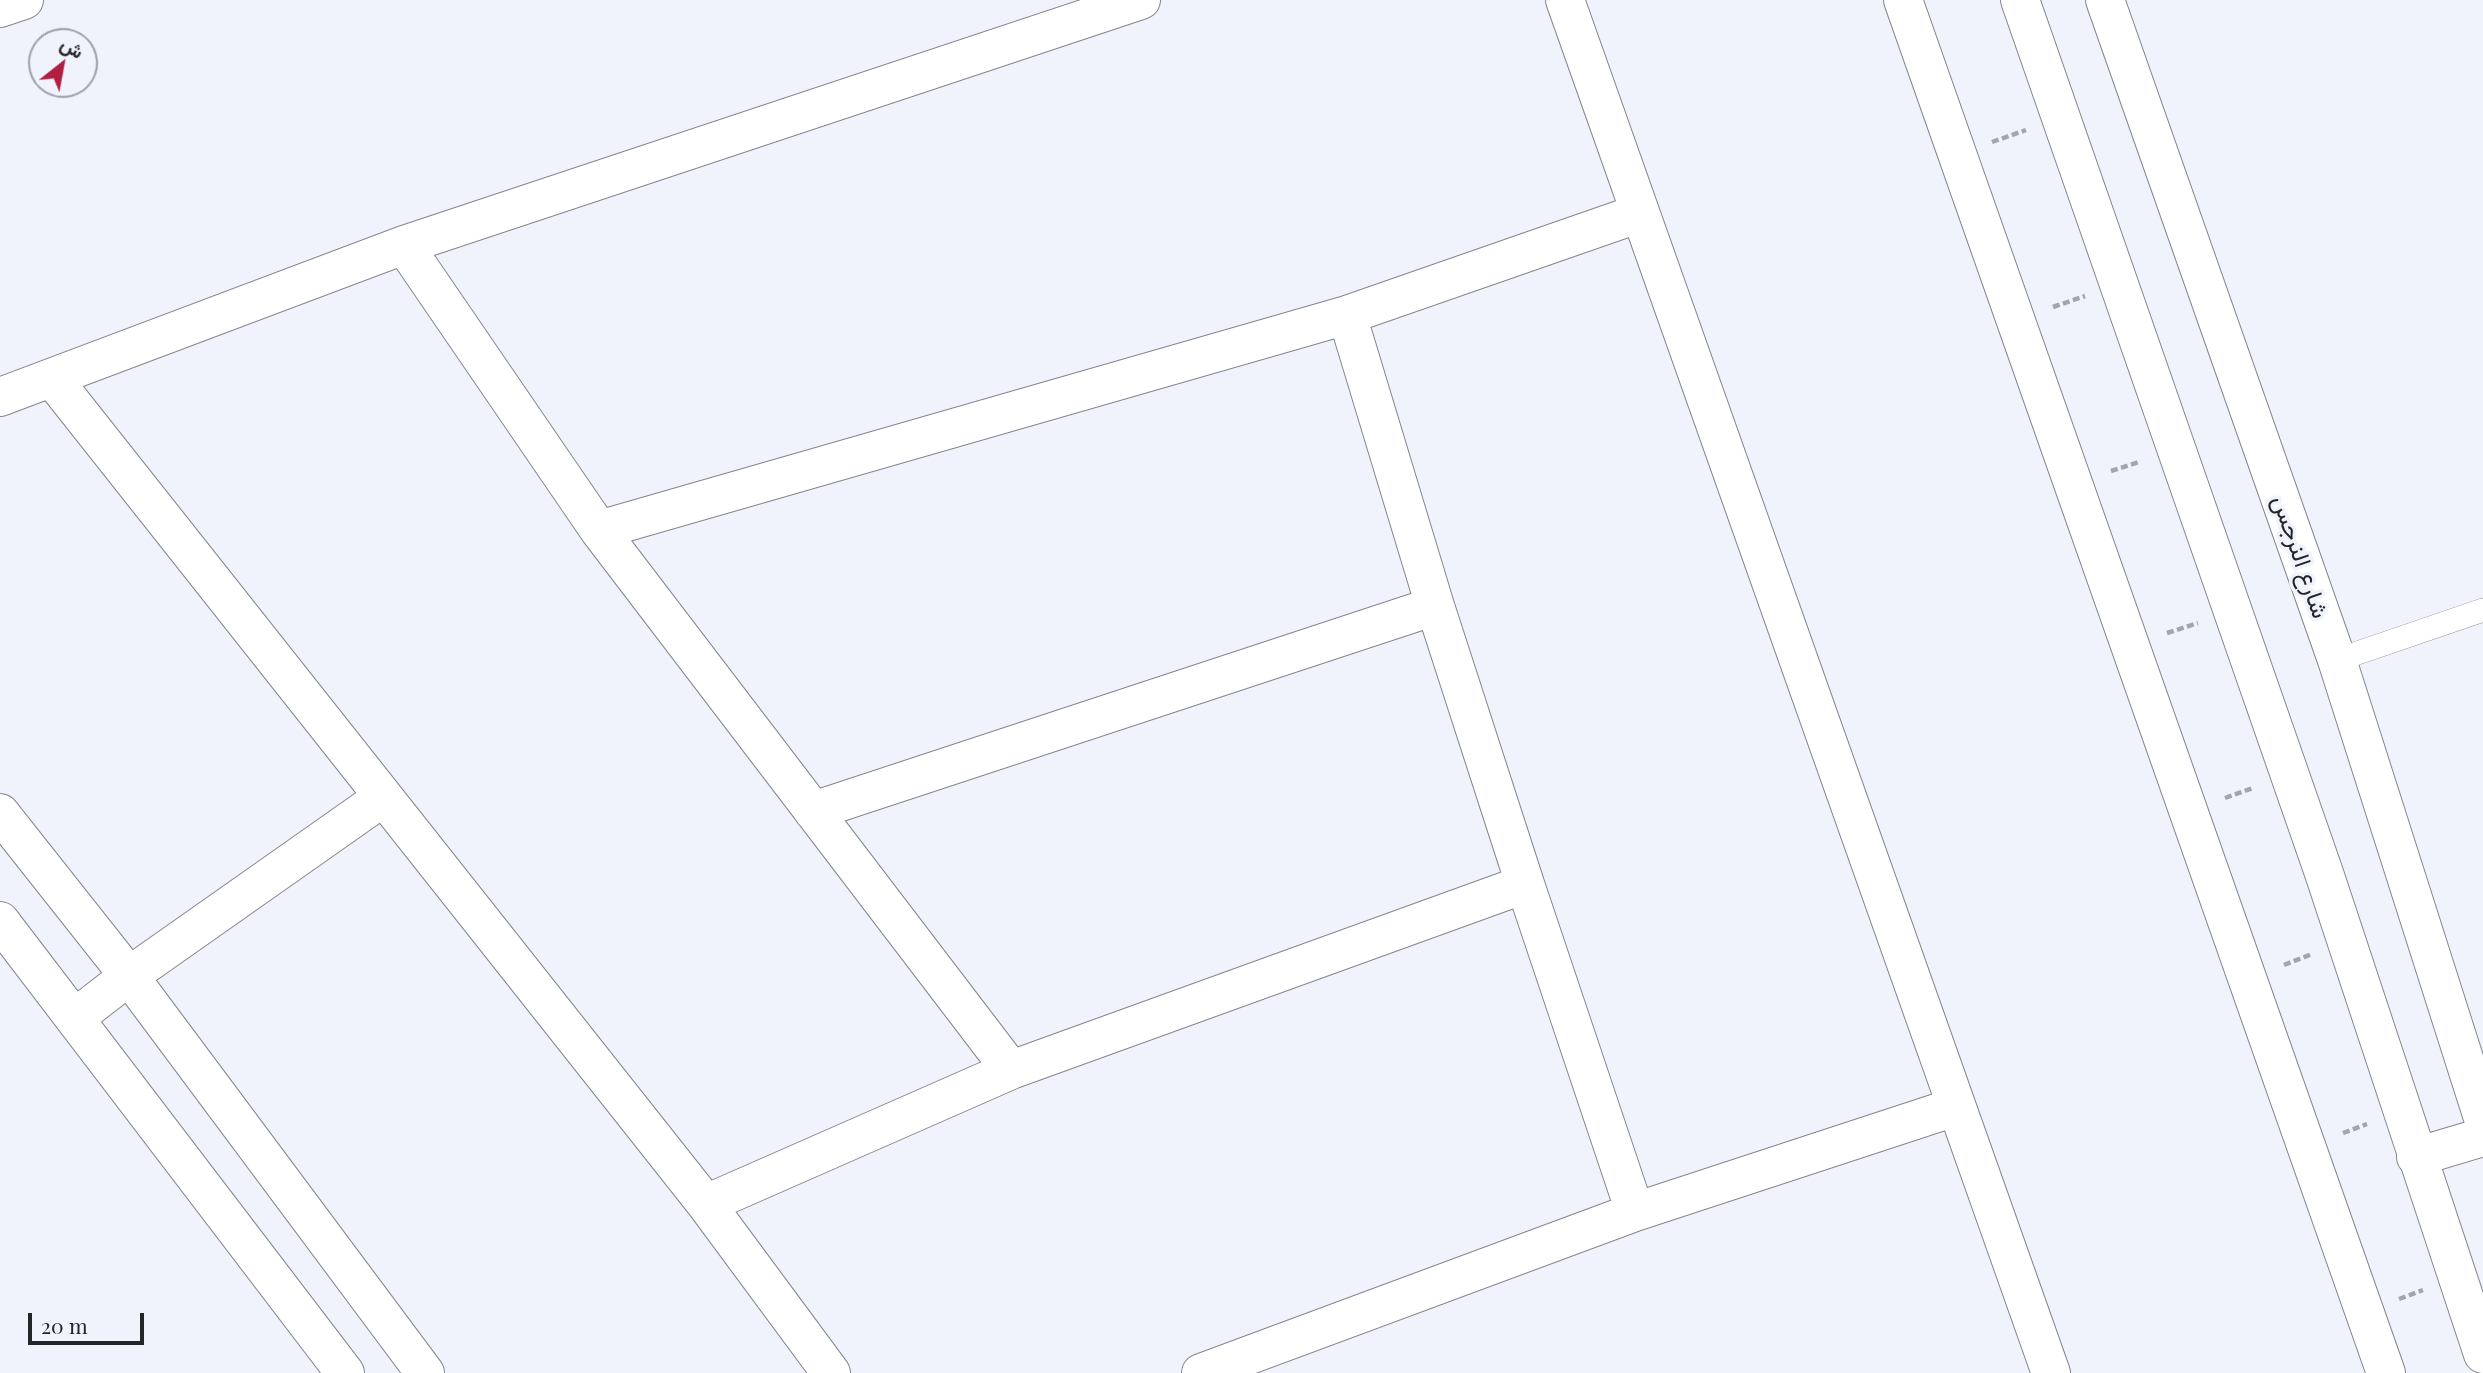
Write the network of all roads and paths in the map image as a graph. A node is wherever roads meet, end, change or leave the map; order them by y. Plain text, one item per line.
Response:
1 (24, 0) edge
2 (1141, 0) edge
3 (1565, 0) edge
4 (1903, 0) edge
5 (2020, 0) edge
6 (2105, 0) edge
7 (0, 8) edge
8 (2061, 118) junction
9 (1958, 154) junction
10 (1640, 213) junction
11 (404, 245) junction
12 (2119, 285) junction
13 (1347, 315) junction
14 (2017, 319) junction
15 (52, 378) junction
16 (0, 397) edge
17 (2176, 449) junction
18 (2075, 484) junction
19 (598, 530) junction
20 (1435, 606) junction
21 (2483, 610) edge
22 (2232, 611) junction
23 (2132, 645) junction
24 (2336, 660) junction
25 (2290, 775) junction
26 (382, 798) junction
27 (813, 810) junction
28 (2190, 811) junction
29 (0, 813) edge
30 (1525, 884) junction
31 (0, 921) edge
32 (2345, 941) junction
33 (129, 976) junction
34 (2249, 978) junction
35 (76, 1017) junction
36 (1012, 1070) junction
37 (1955, 1107) junction
38 (2401, 1112) junction
39 (2483, 1118) edge
40 (2483, 1137) edge
41 (2308, 1146) junction
42 (2416, 1157) junction
43 (706, 1204) junction
44 (1635, 1212) junction
45 (2457, 1277) junction
46 (2365, 1311) junction
47 (2483, 1354) edge
48 (345, 1373) edge
49 (425, 1373) edge
50 (831, 1373) edge
51 (1201, 1373) edge
52 (2051, 1373) edge
53 (2386, 1373) edge

1 - 7 street
2 - 11 street
3 - 10 street
4 - 9 street
5 - 8 street
6 - 24 street, شارع النرجس
8 - 9 path
8 - 12 street
9 - 14 street
10 - 13 street
10 - 37 street
11 - 15 street
11 - 19 street
12 - 14 path
12 - 17 street
13 - 19 street
13 - 20 street
14 - 18 street
15 - 16 street
15 - 26 street
17 - 18 path
17 - 22 street
18 - 23 street
19 - 27 street
20 - 27 street
20 - 30 street
21 - 24 lane
22 - 23 path
22 - 25 street
23 - 28 street
24 - 39 street, شارع النرجس
25 - 28 path
25 - 32 street
26 - 33 street
26 - 43 street
27 - 36 street
28 - 34 street
29 - 33 street
30 - 36 street
30 - 44 street
31 - 35 street
32 - 34 path
32 - 38 street
33 - 35 street
33 - 49 street
34 - 41 street
35 - 48 street
36 - 43 street
37 - 44 street
37 - 52 street
38 - 41 path
38 - 42 street
40 - 42 street
41 - 46 street
42 - 45 street
43 - 50 street
44 - 51 street
45 - 46 path
45 - 47 street
46 - 53 street

